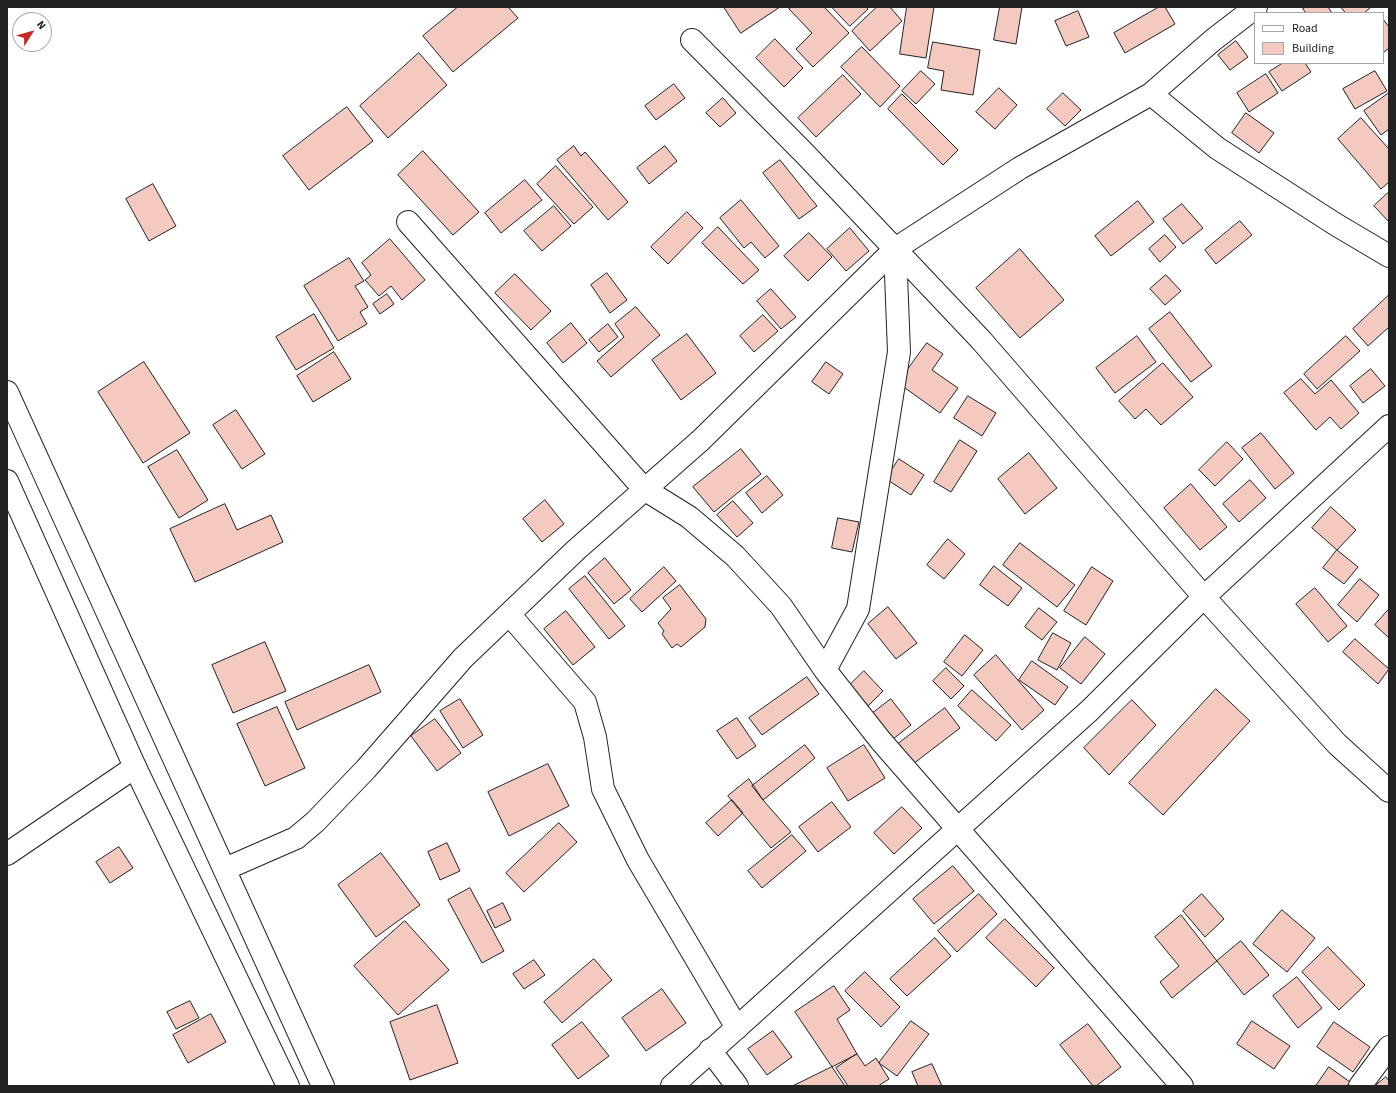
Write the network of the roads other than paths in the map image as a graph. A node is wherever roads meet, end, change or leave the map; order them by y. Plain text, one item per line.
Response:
1 (1256, 7) edge
2 (692, 40) dead end
3 (1151, 94) junction
4 (408, 222) dead end
5 (895, 249) junction
6 (1389, 256) edge
7 (7, 392) edge
8 (1389, 426) edge
9 (7, 481) edge
10 (644, 488) junction
11 (1204, 597) junction
12 (509, 614) junction
13 (825, 670) junction
14 (136, 767) junction
15 (1389, 791) edge
16 (958, 828) junction
17 (7, 854) edge
18 (225, 870) junction
19 (737, 1028) junction
20 (1389, 1047) edge
21 (710, 1050) junction
22 (288, 1086) edge
23 (323, 1086) edge
24 (672, 1086) edge
25 (737, 1086) edge
26 (1182, 1086) edge
27 (1360, 1086) edge

1 - 3 street
2 - 5 street
3 - 5 street
3 - 6 street
4 - 10 street
5 - 10 street
5 - 11 street
5 - 13 street
7 - 18 street
8 - 11 street
9 - 14 street
10 - 12 street
10 - 13 street
11 - 15 street
11 - 16 street
12 - 18 street
12 - 19 street
13 - 16 street
14 - 17 street
14 - 22 street
16 - 19 street
16 - 26 street
18 - 23 street
19 - 21 street
20 - 27 street
21 - 24 street
21 - 25 street

